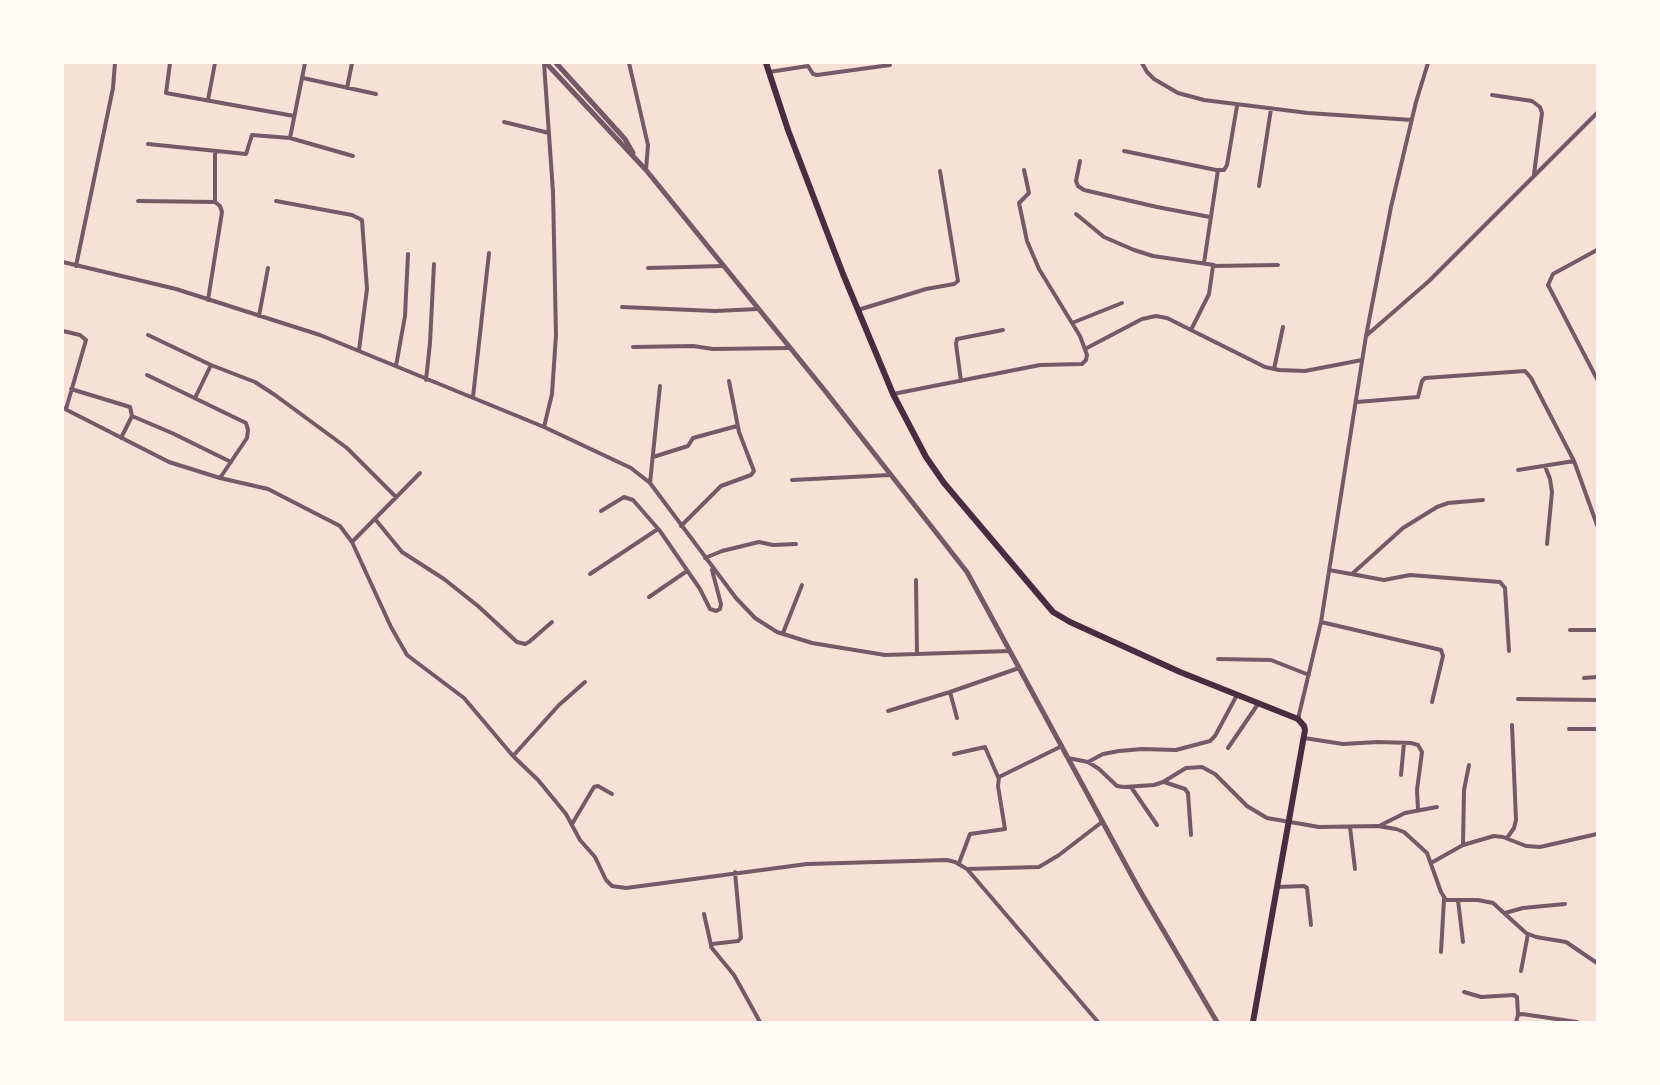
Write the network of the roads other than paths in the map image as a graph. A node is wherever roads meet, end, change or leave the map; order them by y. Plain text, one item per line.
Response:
1 (115, 63) edge
2 (170, 63) edge
3 (215, 63) edge
4 (306, 63) edge
5 (352, 63) edge
6 (545, 63) edge
7 (556, 63) edge
8 (629, 63) edge
9 (766, 63) edge
10 (1142, 63) edge
11 (1428, 63) edge
12 (890, 65) dead end
13 (770, 72) junction
14 (303, 78) junction
15 (347, 88) junction
16 (376, 94) dead end
17 (1492, 95) dead end
18 (208, 100) junction
19 (1237, 105) junction
20 (1271, 109) junction
21 (1597, 113) edge
22 (294, 116) junction
23 (1412, 120) junction
24 (504, 122) dead end
25 (549, 133) junction
26 (290, 138) junction
27 (148, 144) dead end
28 (215, 151) junction
29 (1124, 151) dead end
30 (633, 154) junction
31 (353, 156) dead end
32 (1080, 161) dead end
33 (646, 170) junction
34 (1024, 170) dead end
35 (1218, 170) junction
36 (940, 171) dead end
37 (1534, 176) junction
38 (1259, 186) dead end
39 (138, 201) dead end
40 (276, 201) dead end
41 (215, 202) junction
42 (1076, 214) dead end
43 (1210, 217) junction
44 (1597, 250) edge
45 (489, 253) dead end
46 (408, 254) dead end
47 (63, 262) edge
48 (1204, 263) junction
49 (434, 264) dead end
50 (1214, 265) junction
51 (76, 266) junction
52 (724, 266) junction
53 (1278, 266) dead end
54 (268, 268) dead end
55 (648, 268) dead end
56 (208, 300) junction
57 (1122, 303) dead end
58 (622, 307) dead end
59 (759, 309) junction
60 (858, 310) junction
61 (259, 316) junction
62 (1072, 323) junction
63 (1283, 327) dead end
64 (1003, 330) dead end
65 (1191, 330) junction
66 (63, 331) edge
67 (148, 335) dead end
68 (1366, 336) junction
69 (633, 347) dead end
70 (790, 348) junction
71 (359, 350) junction
72 (1085, 350) junction
73 (1362, 360) junction
74 (211, 365) junction
75 (396, 366) junction
76 (1274, 369) junction
77 (147, 375) dead end
78 (1597, 379) edge
79 (426, 380) junction
80 (729, 381) dead end
81 (961, 381) junction
82 (660, 386) dead end
83 (71, 388) junction
84 (893, 394) junction
85 (473, 397) junction
86 (195, 398) junction
87 (1357, 402) junction
88 (64, 408) edge
89 (132, 416) junction
90 (738, 426) junction
91 (544, 427) junction
92 (121, 438) junction
93 (653, 457) junction
94 (1574, 461) junction
95 (231, 462) junction
96 (1545, 466) junction
97 (1518, 470) dead end
98 (420, 473) dead end
99 (891, 475) junction
100 (220, 478) junction
101 (792, 480) dead end
102 (650, 483) junction
103 (396, 497) junction
104 (1483, 500) dead end
105 (601, 511) dead end
106 (375, 519) junction
107 (1597, 525) edge
108 (681, 526) junction
109 (658, 529) junction
110 (352, 542) junction
111 (796, 544) dead end
112 (1547, 544) dead end
113 (705, 558) junction
114 (711, 566) junction
115 (1329, 570) junction
116 (687, 571) junction
117 (590, 574) dead end
118 (1352, 574) junction
119 (916, 580) dead end
120 (802, 585) dead end
121 (649, 597) dead end
122 (552, 622) dead end
123 (1321, 622) junction
124 (1570, 630) dead end
125 (1597, 630) edge
126 (783, 633) junction
127 (1010, 651) junction
128 (1509, 651) dead end
129 (917, 654) junction
130 (1218, 659) dead end
131 (1020, 668) junction
132 (1309, 675) junction
133 (1597, 677) edge
134 (1584, 678) dead end
135 (585, 682) dead end
136 (950, 692) junction
137 (1237, 695) junction
138 (1518, 699) dead end
139 (1597, 700) edge
140 (1432, 702) dead end
141 (1258, 704) junction
142 (888, 711) dead end
143 (957, 718) dead end
144 (1298, 719) junction
145 (1512, 725) dead end
146 (1569, 729) dead end
147 (1597, 729) edge
148 (1303, 738) junction
149 (1404, 743) junction
150 (1062, 746) junction
151 (1228, 748) dead end
152 (954, 754) dead end
153 (513, 756) junction
154 (1068, 758) junction
155 (1088, 762) junction
156 (1469, 765) dead end
157 (1401, 775) dead end
158 (999, 777) junction
159 (1163, 782) junction
160 (1131, 787) junction
161 (612, 794) dead end
162 (1437, 807) dead end
163 (1418, 810) junction
164 (1101, 822) junction
165 (1287, 823) junction
166 (573, 824) junction
167 (1157, 825) dead end
168 (1378, 826) junction
169 (1350, 827) junction
170 (1597, 834) edge
171 (1191, 835) dead end
172 (1507, 838) junction
173 (1462, 845) junction
174 (958, 863) junction
175 (1431, 863) junction
176 (967, 869) junction
177 (1355, 869) dead end
178 (735, 872) junction
179 (1276, 887) junction
180 (1444, 898) junction
181 (1458, 900) junction
182 (1564, 904) dead end
183 (704, 914) dead end
184 (1505, 914) junction
185 (1311, 925) dead end
186 (1528, 934) junction
187 (1463, 942) dead end
188 (711, 945) junction
189 (1441, 952) dead end
190 (1597, 963) edge
191 (1521, 971) dead end
192 (1464, 992) dead end
193 (1518, 1015) junction
194 (760, 1022) edge
195 (1098, 1022) edge
196 (1217, 1022) edge
197 (1253, 1022) edge
198 (1516, 1022) edge
199 (1577, 1022) edge

1 - 51 street
2 - 18 street
3 - 18 street
4 - 14 street
5 - 15 street
6 - 25 street
6 - 30 street
7 - 30 street
8 - 33 street
9 - 13 main road
10 - 19 street
11 - 23 street
12 - 13 street
13 - 60 main road
14 - 15 street
14 - 22 street
15 - 16 street
17 - 37 street
18 - 22 street
19 - 20 street
19 - 35 street
20 - 23 street
20 - 38 street
21 - 37 street
22 - 26 street
23 - 68 street
24 - 25 street
25 - 91 street
26 - 28 street
26 - 31 street
27 - 28 street
28 - 41 street
29 - 35 street
30 - 33 street
32 - 43 street
33 - 52 street
34 - 62 street
35 - 43 street
36 - 60 street
37 - 68 street
39 - 41 street
40 - 71 street
41 - 56 street
42 - 48 street
43 - 48 street
44 - 78 street
45 - 85 street
46 - 75 street
47 - 51 street
48 - 50 street
49 - 79 street
50 - 53 street
50 - 65 street
51 - 56 street
52 - 55 street
52 - 59 street
54 - 61 street
56 - 61 street
57 - 62 street
58 - 59 street
59 - 70 street
60 - 84 main road
61 - 71 street
62 - 72 street
63 - 76 street
64 - 81 street
65 - 72 street
65 - 76 street
66 - 83 street
67 - 74 street
68 - 73 street
69 - 70 street
70 - 99 street
71 - 75 street
72 - 81 street
73 - 76 street
73 - 87 street
74 - 86 street
74 - 103 street
75 - 79 street
77 - 86 street
79 - 85 street
80 - 90 street
81 - 84 street
82 - 93 street
83 - 88 street
83 - 89 street
84 - 137 main road
85 - 91 street
86 - 95 street
87 - 94 street
87 - 115 street
88 - 92 street
89 - 92 street
89 - 95 street
90 - 93 street
90 - 108 street
91 - 102 street
92 - 100 street
93 - 102 street
94 - 96 street
94 - 107 street
95 - 100 street
96 - 97 street
96 - 112 street
98 - 103 street
99 - 101 street
99 - 127 street
100 - 110 street
102 - 108 street
103 - 106 street
104 - 118 street
105 - 109 street
106 - 110 street
106 - 122 street
108 - 113 street
109 - 116 street
109 - 117 street
110 - 153 street
111 - 113 street
113 - 114 street
114 - 116 street
114 - 126 street
115 - 118 street
115 - 123 street
116 - 121 street
118 - 128 street
119 - 129 street
120 - 126 street
123 - 132 street
123 - 140 street
124 - 125 street
126 - 129 street
127 - 129 street
127 - 131 street
130 - 132 street
131 - 136 street
131 - 150 street
132 - 144 street
133 - 134 street
135 - 153 street
136 - 142 street
136 - 143 street
137 - 141 main road
137 - 155 street
138 - 139 street
141 - 144 main road
141 - 151 street
144 - 148 main road
145 - 172 street
146 - 147 street
148 - 149 street
148 - 165 main road
149 - 157 street
149 - 163 street
150 - 154 street
150 - 158 street
152 - 158 street
153 - 166 street
154 - 155 street
154 - 164 street
155 - 160 street
156 - 173 street
158 - 174 street
159 - 160 street
159 - 165 street
159 - 171 street
160 - 167 street
161 - 166 street
162 - 163 street
163 - 168 street
164 - 176 street
164 - 196 street
165 - 169 street
165 - 179 main road
166 - 178 street
168 - 169 street
168 - 175 street
169 - 177 street
170 - 172 street
172 - 173 street
173 - 175 street
174 - 176 street
174 - 178 street
175 - 180 street
176 - 195 street
178 - 188 street
179 - 185 street
179 - 197 main road
180 - 181 street
180 - 189 street
181 - 184 street
181 - 187 street
182 - 184 street
183 - 188 street
184 - 186 street
186 - 190 street
186 - 191 street
188 - 194 street
192 - 193 street
193 - 198 street
193 - 199 street

